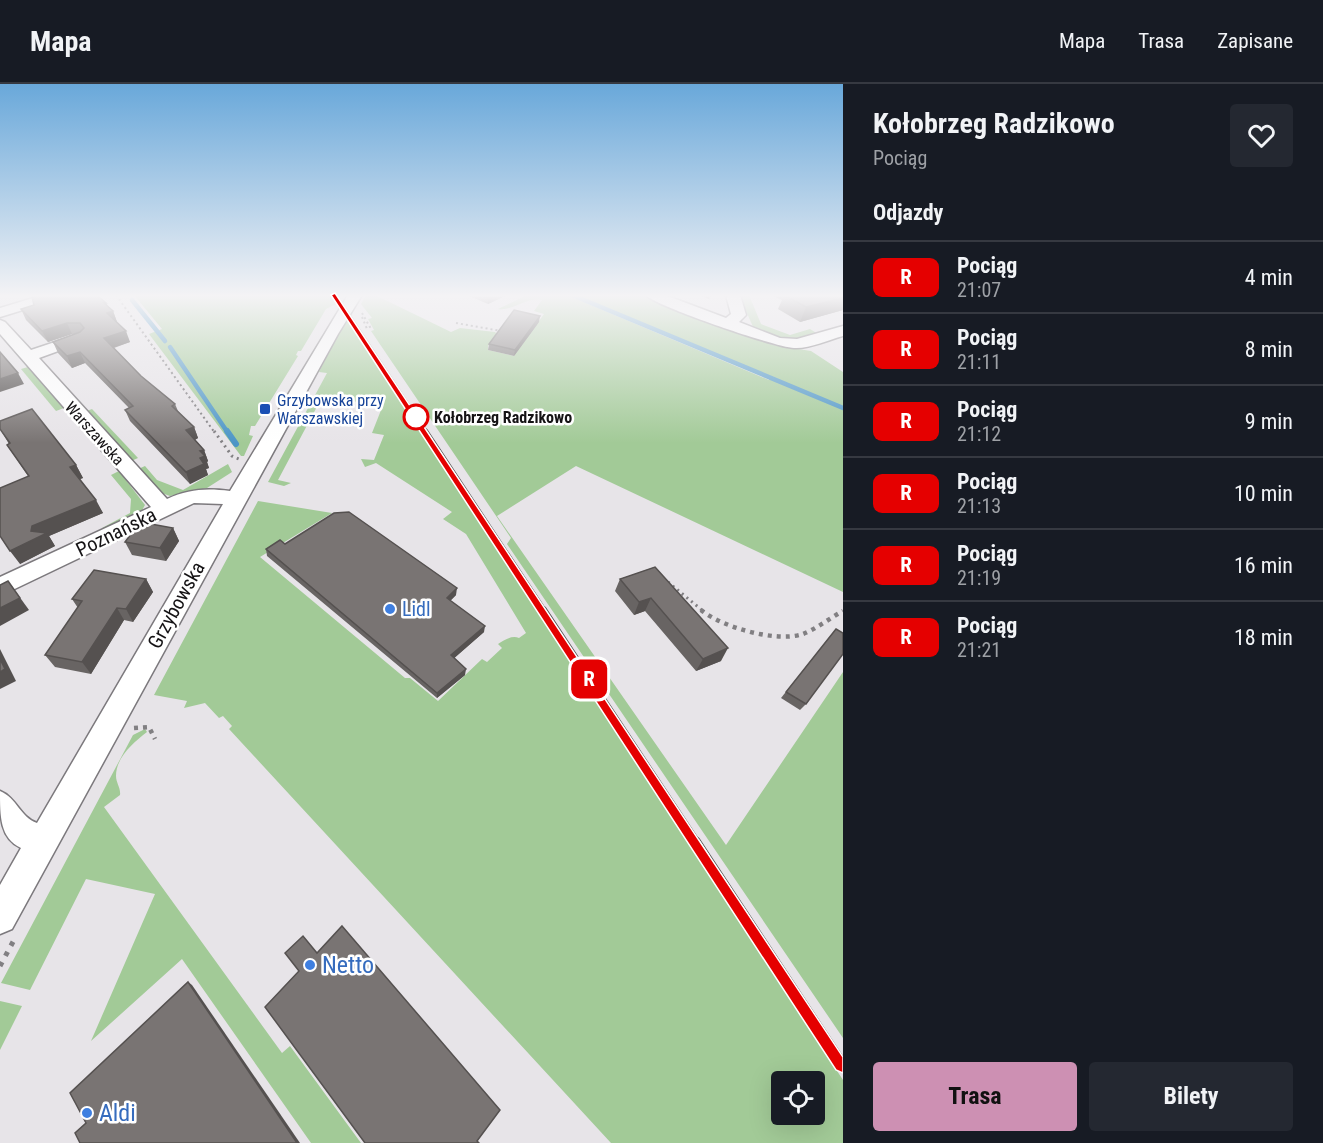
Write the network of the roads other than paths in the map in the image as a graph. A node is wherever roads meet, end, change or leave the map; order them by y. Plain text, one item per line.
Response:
1 (16, 344) edge
2 (63, 344) edge
3 (325, 344) edge
4 (27, 357) junction
5 (236, 499) junction
6 (164, 509) junction
7 (0, 587) edge
8 (0, 806) edge
9 (43, 840) junction
10 (0, 917) edge

1 - 4 street, Warszawska
2 - 4 street
3 - 5 street, Grzybowska
4 - 6 street, Warszawska
5 - 6 street, Poznańska
5 - 9 street, Grzybowska
6 - 7 street, Poznańska
8 - 9 street
9 - 10 street, Grzybowska

